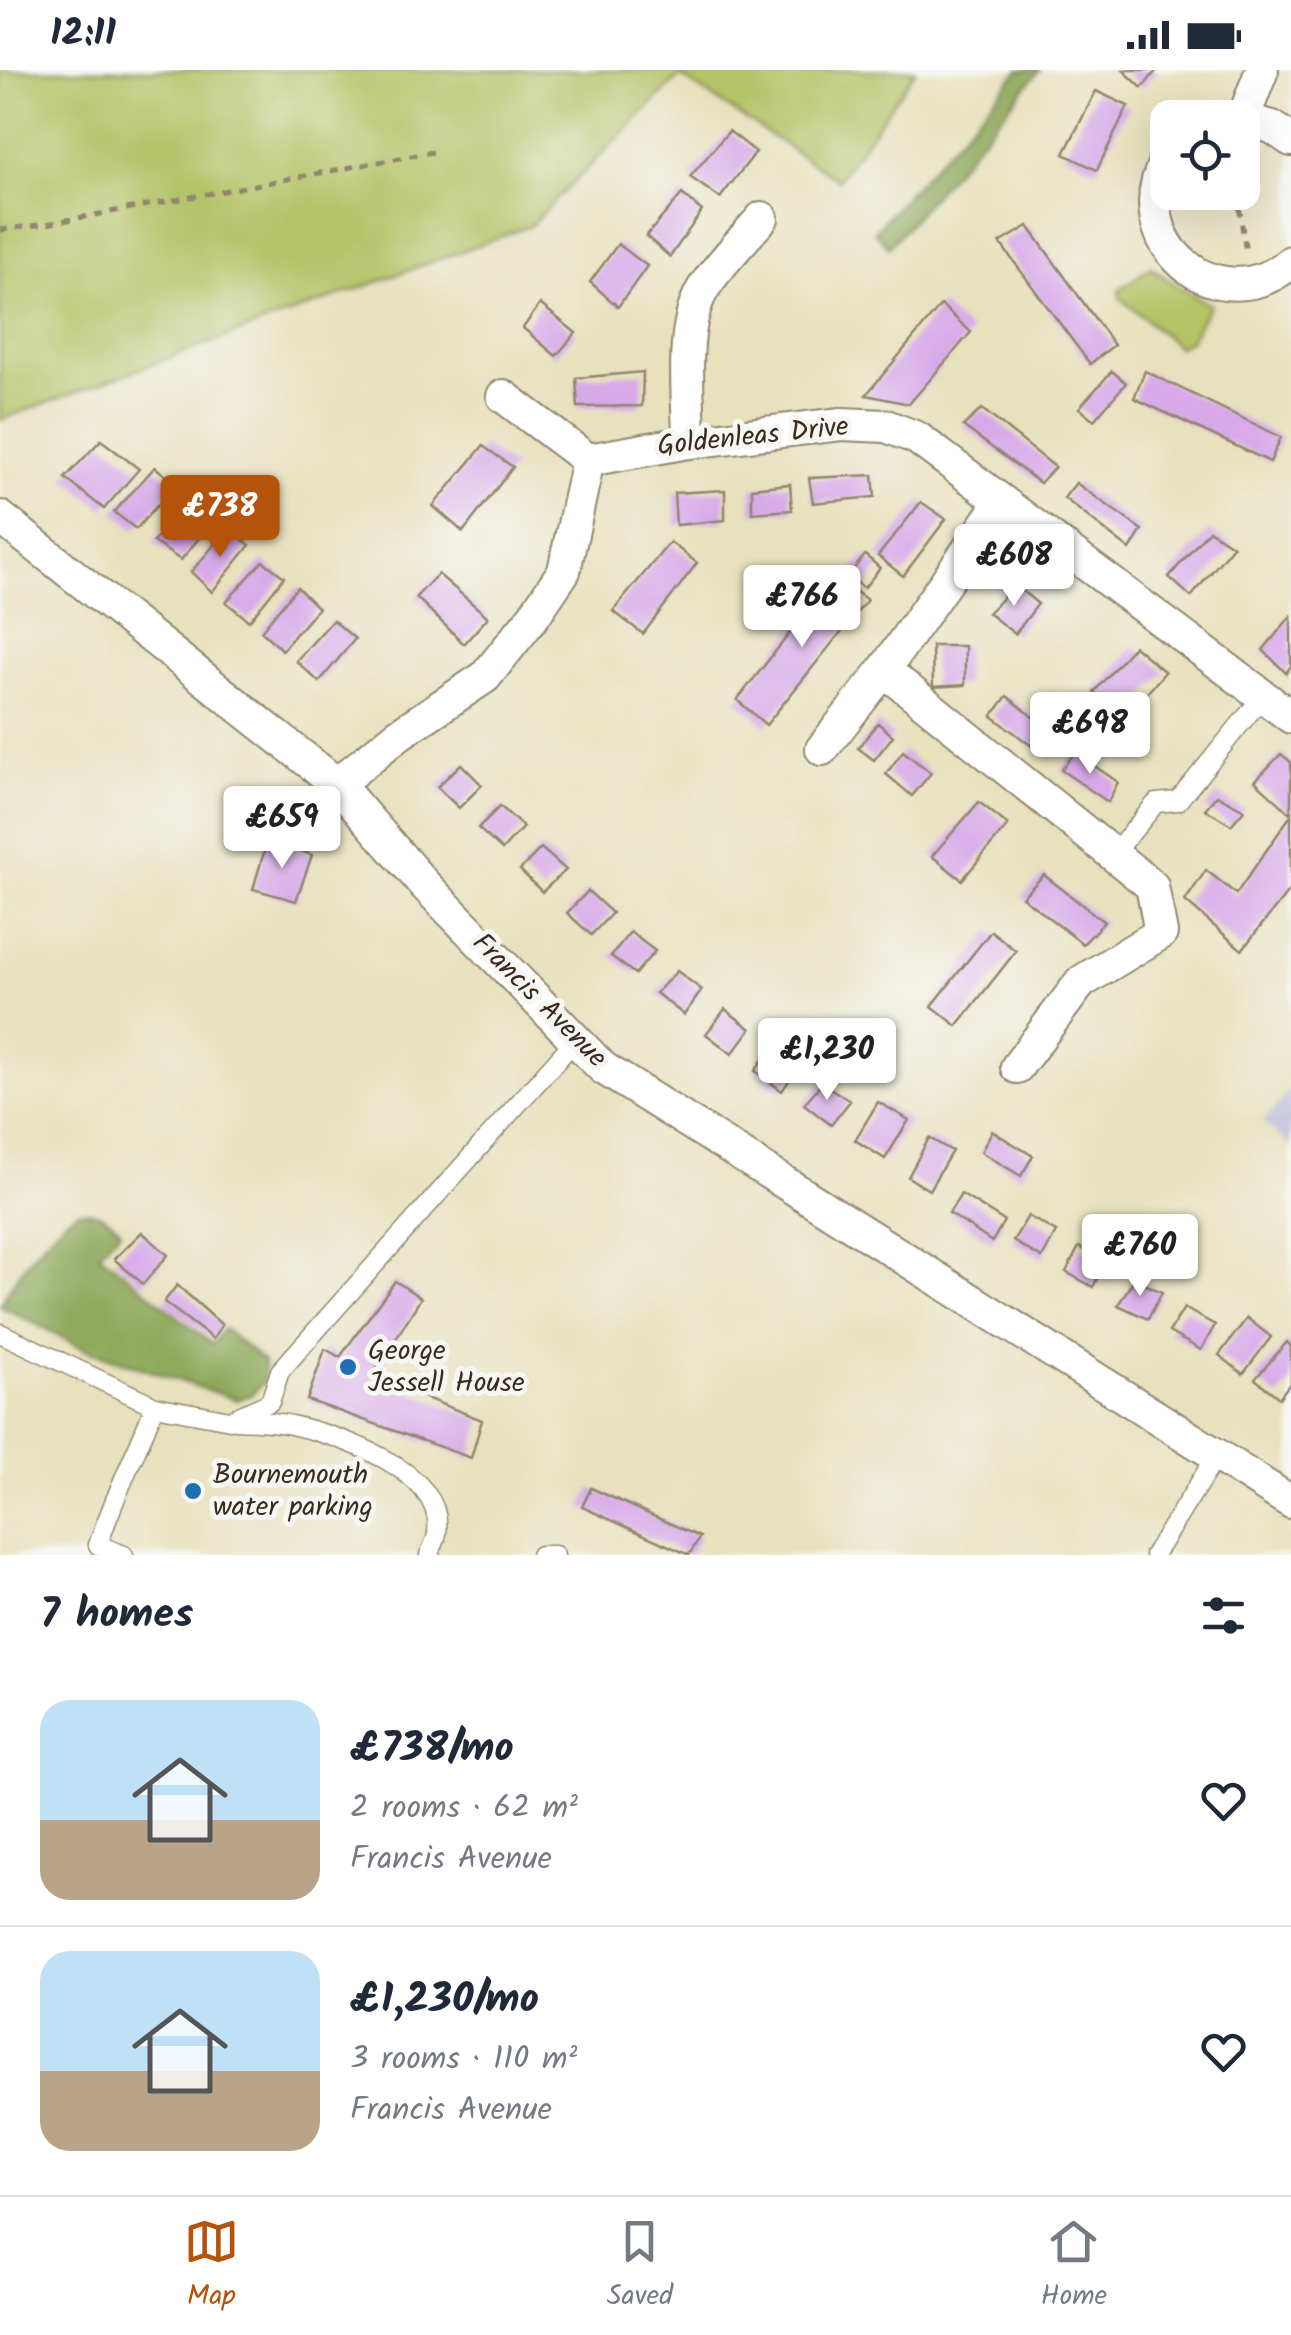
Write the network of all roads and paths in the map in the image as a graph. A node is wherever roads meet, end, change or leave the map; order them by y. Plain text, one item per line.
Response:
1 (1262, 70) edge
2 (1250, 100) edge
3 (1260, 124) edge
4 (1291, 140) edge
5 (438, 151) dead end
6 (1155, 210) edge
7 (1239, 210) edge
8 (762, 218) dead end
9 (0, 230) edge
10 (1291, 262) edge
11 (1250, 281) junction
12 (503, 396) dead end
13 (689, 442) junction
14 (588, 460) junction
15 (1001, 503) junction
16 (0, 518) edge
17 (884, 670) junction
18 (1263, 696) junction
19 (1291, 717) edge
20 (822, 749) dead end
21 (338, 784) junction
22 (1113, 854) junction
23 (576, 1040) junction
24 (1017, 1067) dead end
25 (0, 1333) edge
26 (154, 1406) junction
27 (230, 1420) junction
28 (1217, 1455) junction
29 (1291, 1502) edge
30 (124, 1555) edge
31 (429, 1555) edge
32 (540, 1555) edge
33 (555, 1555) edge
34 (1154, 1555) edge

1 - 2 street
3 - 4 street
5 - 9 path
6 - 11 street
7 - 11 path
8 - 13 street
10 - 11 street
12 - 14 street
13 - 14 street, Goldenleas Drive
13 - 15 street, Goldenleas Drive
14 - 21 street
15 - 17 street
15 - 18 street, Goldenleas Drive
16 - 21 street, Francis Avenue
17 - 20 street
17 - 22 street
18 - 19 street, Goldenleas Drive
18 - 22 lane
21 - 23 street, Francis Avenue
22 - 24 street
23 - 27 lane
23 - 28 street, Francis Avenue
25 - 26 lane
26 - 27 lane
26 - 30 lane
27 - 31 lane
28 - 29 street, Francis Avenue
28 - 34 lane
32 - 33 lane

